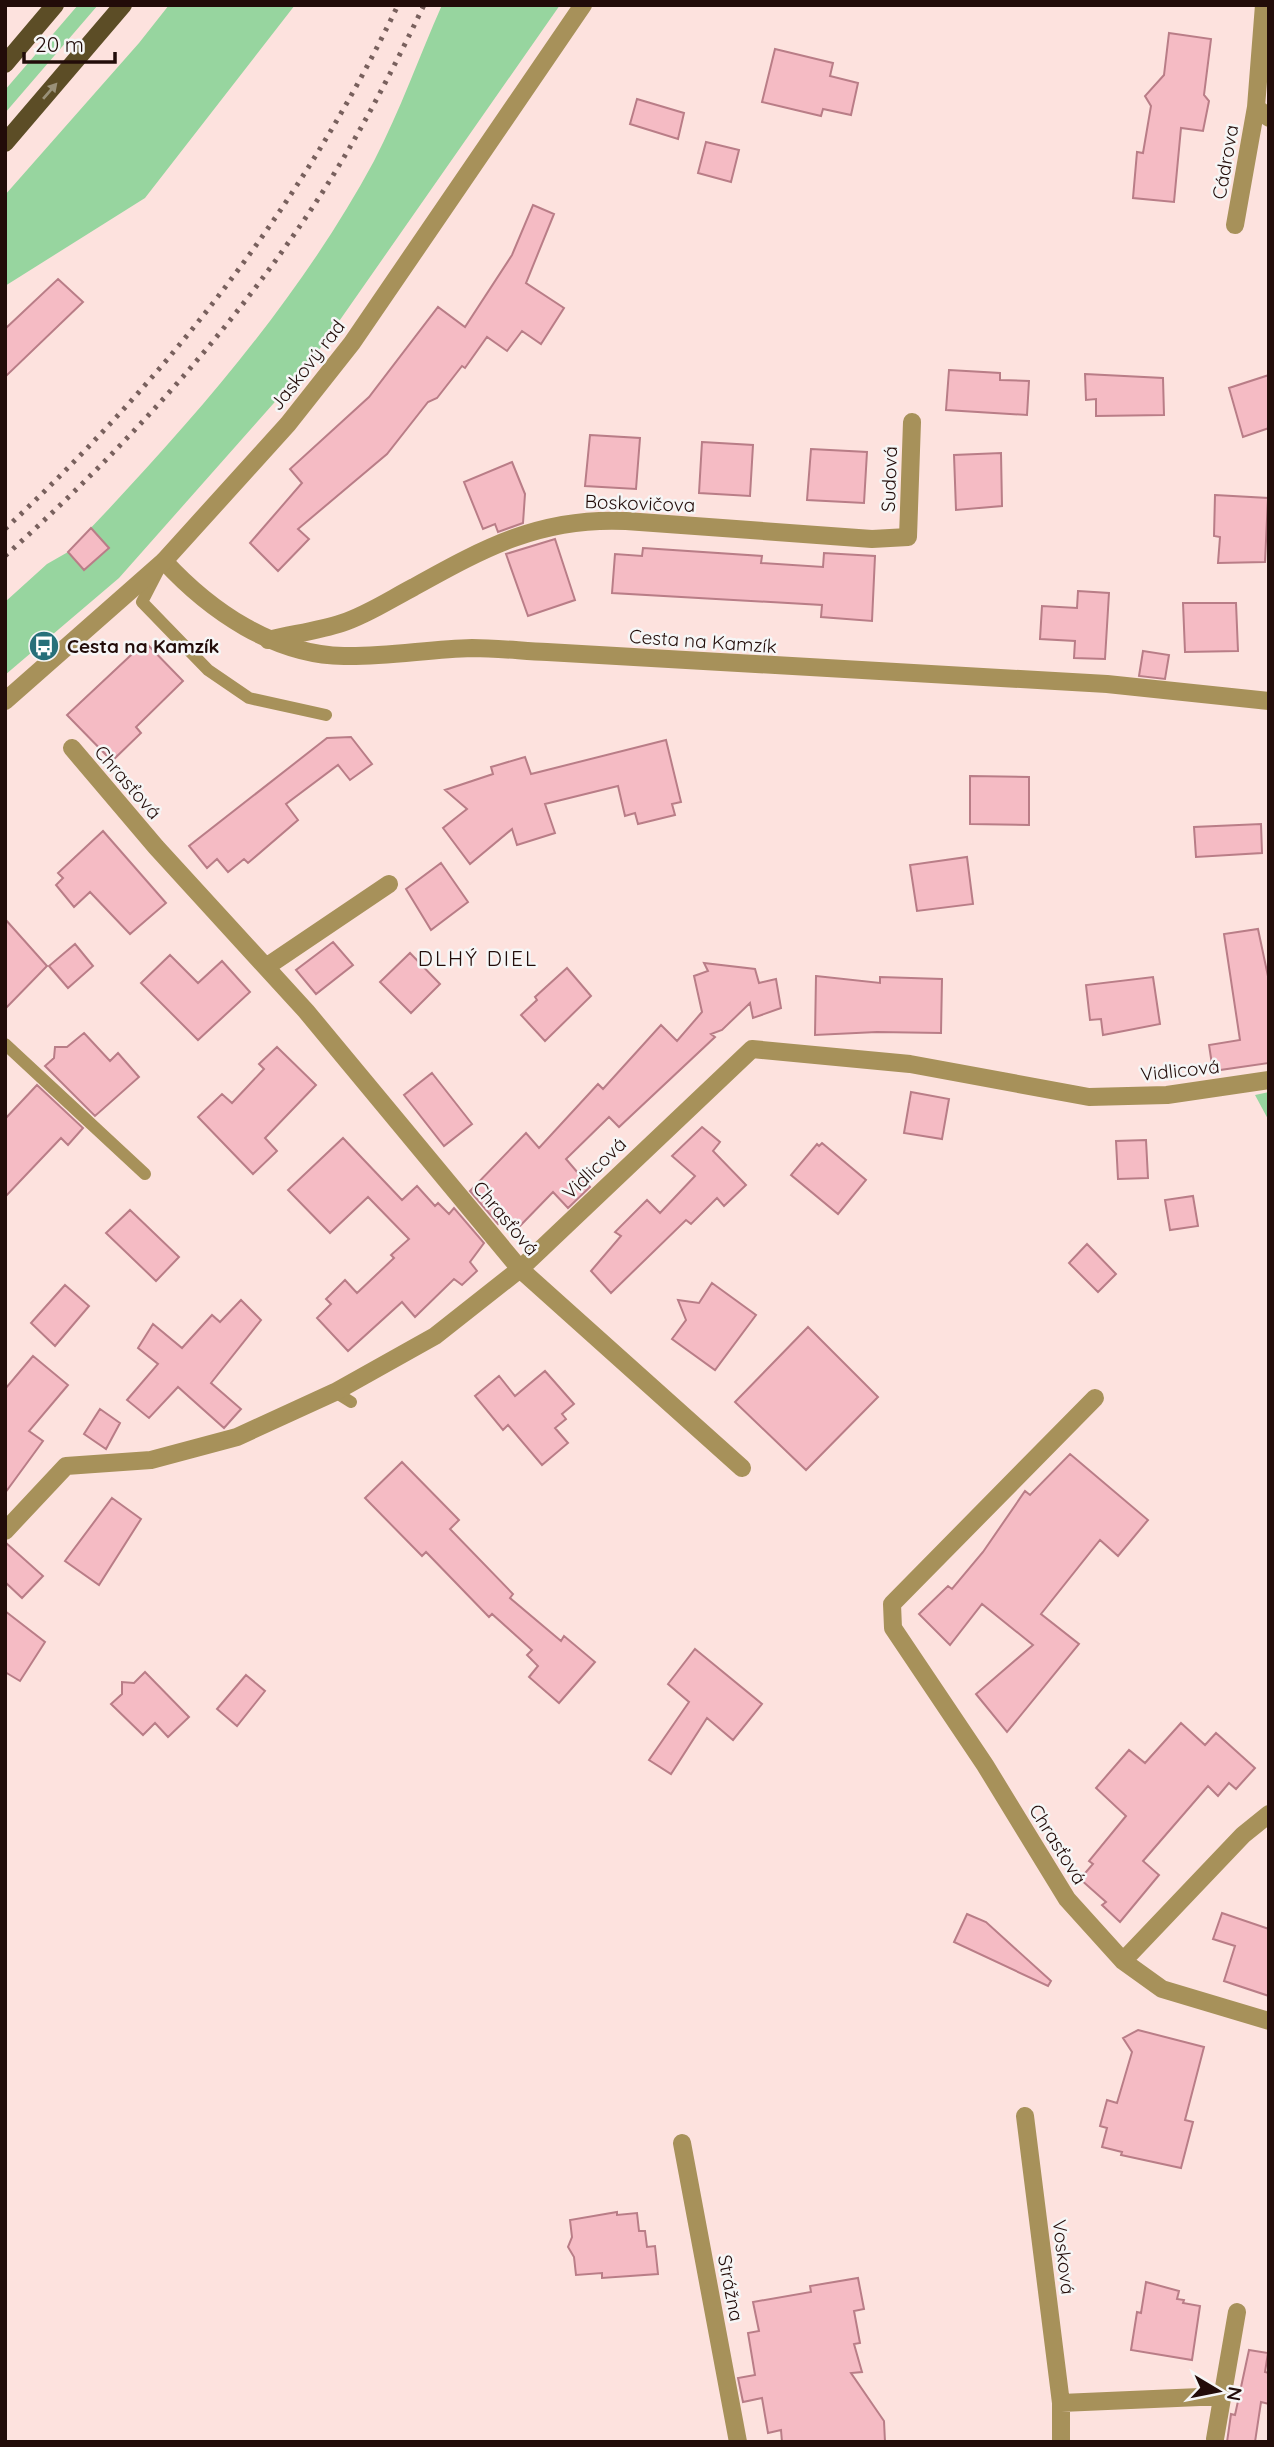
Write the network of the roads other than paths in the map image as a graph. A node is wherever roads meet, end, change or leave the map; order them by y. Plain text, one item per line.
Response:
1 (55, 5) edge
2 (122, 5) edge
3 (583, 5) edge
4 (1264, 5) edge
5 (5, 64) edge
6 (1262, 112) edge
7 (5, 143) edge
8 (1235, 225) dead end
9 (912, 422) dead end
10 (908, 537) joint
11 (164, 561) junction
12 (268, 640) junction
13 (5, 701) edge
14 (1269, 701) edge
15 (326, 715) dead end
16 (72, 748) dead end
17 (389, 884) dead end
18 (266, 967) junction
19 (5, 1044) edge
20 (1269, 1080) edge
21 (145, 1174) dead end
22 (520, 1269) junction
23 (1095, 1398) dead end
24 (742, 1468) dead end
25 (5, 1531) edge
26 (1269, 1814) edge
27 (1123, 1961) junction
28 (1269, 2021) edge
29 (1025, 2116) dead end
30 (682, 2143) dead end
31 (1237, 2312) dead end
32 (1223, 2396) junction
33 (1061, 2403) junction
34 (1215, 2439) dead end
35 (738, 2442) edge
36 (1061, 2442) edge

1 - 5 main road
7 -> 2 main road
3 - 11 street, Jaskový rad
4 - 6 street, Cádrova
6 - 8 street, Cádrova
9 - 10 street, Sudová
10 - 12 street, Boskovičova
11 - 12 street, Cesta na Kamzík
11 - 13 street, Jaskový rad
11 - 15 lane
12 - 14 street, Cesta na Kamzík
16 - 18 street, Chrasťová
17 - 18 street
18 - 22 street, Chrasťová
19 - 21 lane
20 - 22 street, Vidlicová
22 - 24 street, Chrasťová
22 - 25 street, Vidlicová
23 - 27 street, Chrasťová
26 - 27 street
27 - 28 street, Chrasťová
29 - 33 street, Vosková
30 - 35 street, Strážna
31 - 32 street
32 - 33 street
32 - 34 street
33 - 36 street, Vosková

